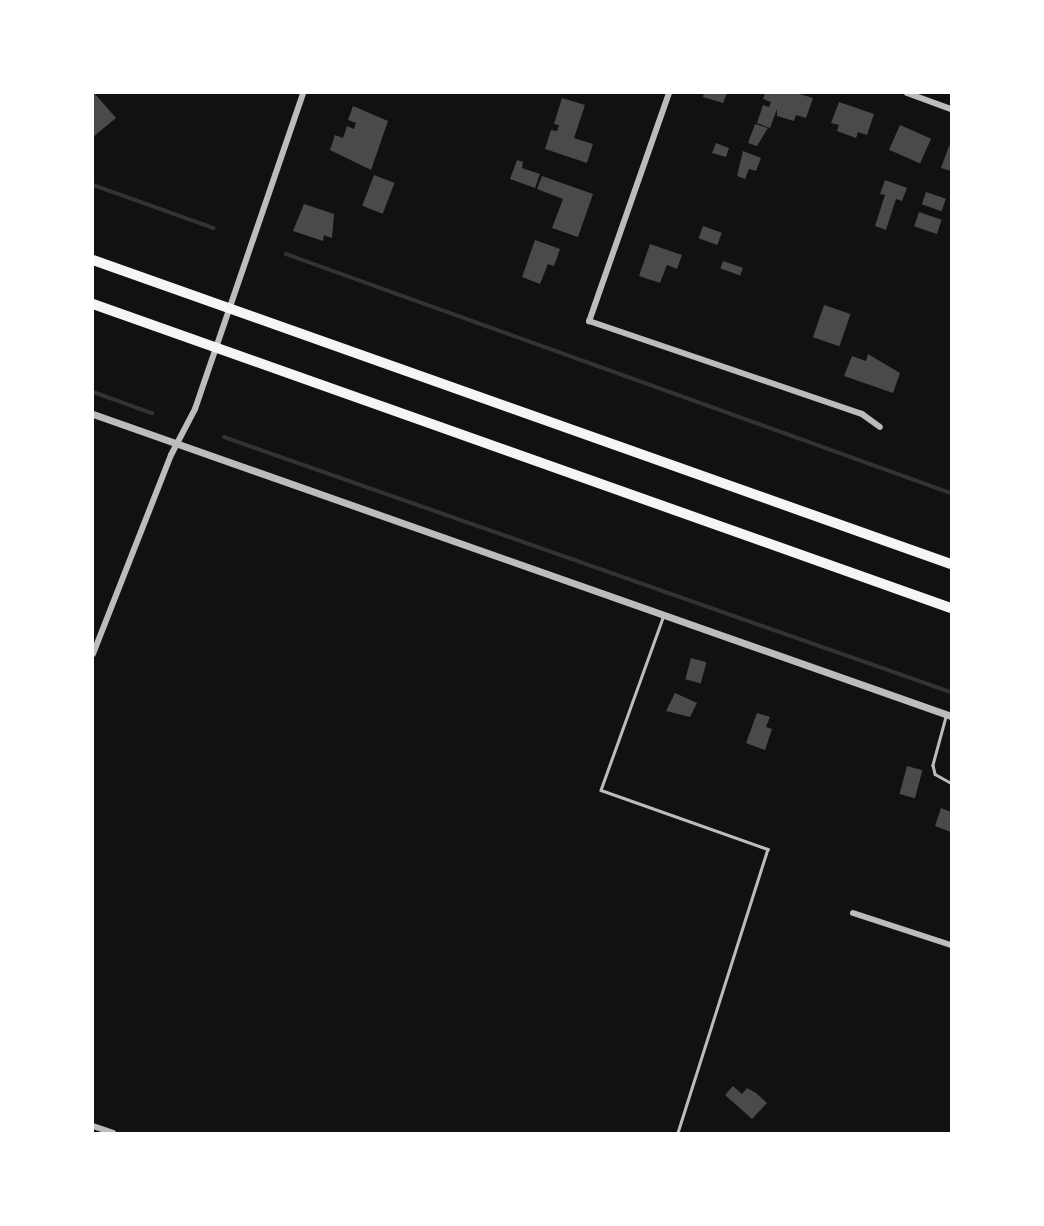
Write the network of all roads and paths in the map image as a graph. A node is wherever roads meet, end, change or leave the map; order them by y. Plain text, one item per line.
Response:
1 (303, 93) edge
2 (669, 93) edge
3 (906, 93) edge
4 (951, 108) edge
5 (93, 260) edge
6 (93, 304) edge
7 (93, 414) edge
8 (880, 427) dead end
9 (176, 444) junction
10 (951, 564) edge
11 (951, 608) edge
12 (664, 615) junction
13 (93, 653) edge
14 (949, 716) edge
15 (951, 783) edge
16 (853, 913) dead end
17 (951, 945) edge
18 (93, 1126) edge
19 (113, 1133) edge
20 (678, 1133) edge

1 - 9 street
2 - 8 street
3 - 4 street
5 - 10 highway
6 - 11 highway
7 - 9 street
9 - 12 street
9 - 13 street
12 - 14 street
12 - 20 lane
14 - 15 lane
16 - 17 street
18 - 19 street

